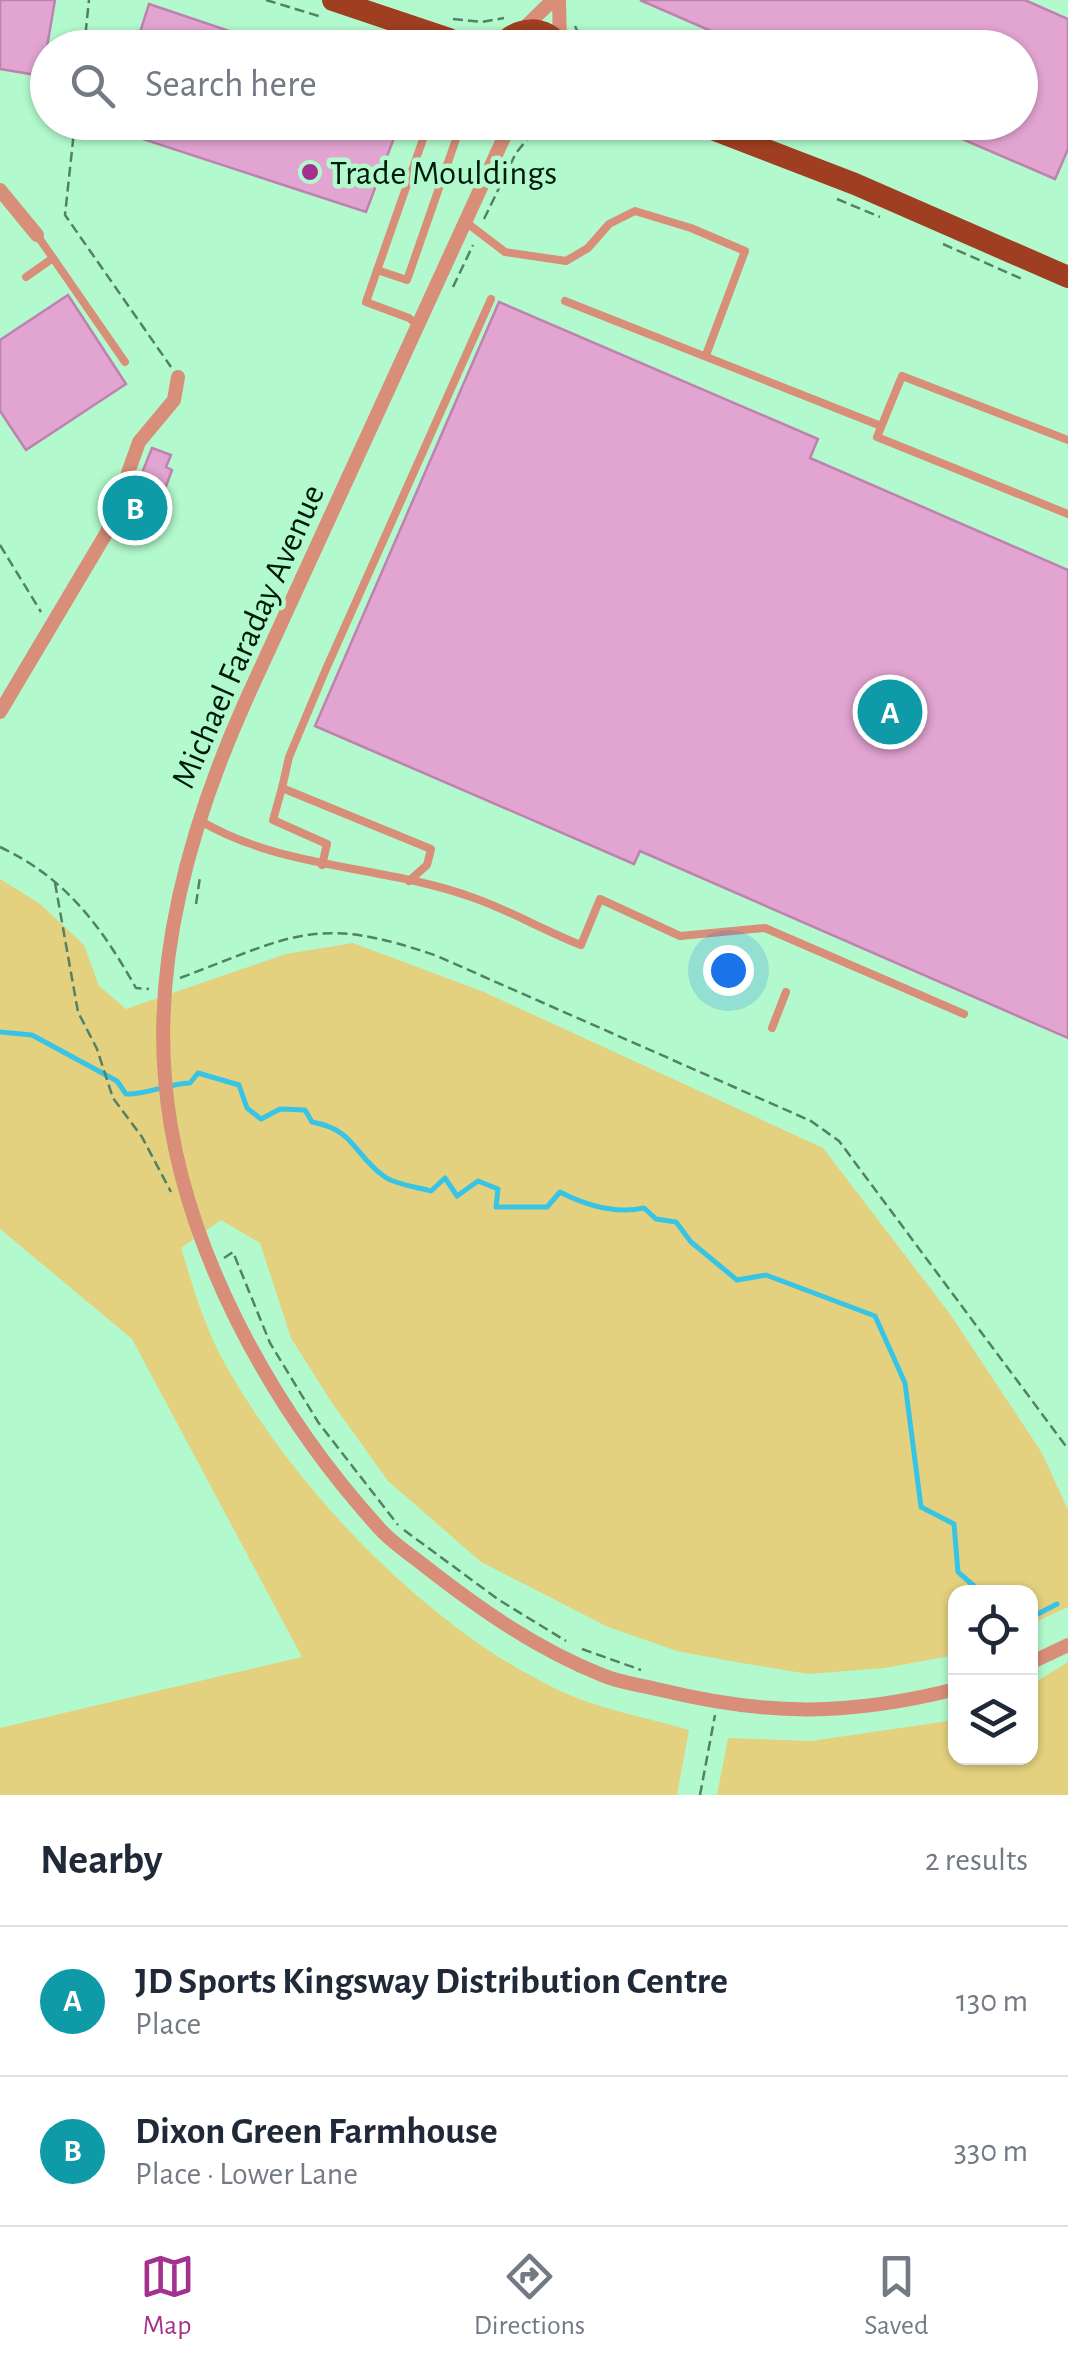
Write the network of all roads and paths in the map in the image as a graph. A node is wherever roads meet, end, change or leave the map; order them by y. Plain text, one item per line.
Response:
1 (89, 0) edge
2 (333, 0) edge
3 (556, 0) edge
4 (571, 18) dead end
5 (482, 22) dead end
6 (86, 30) edge
7 (418, 30) edge
8 (502, 30) edge
9 (514, 30) edge
10 (559, 30) edge
11 (577, 30) edge
12 (73, 140) edge
13 (423, 140) edge
14 (456, 140) edge
15 (504, 140) edge
16 (526, 140) edge
17 (721, 140) edge
18 (1, 194) edge
19 (829, 196) dead end
20 (883, 218) dead end
21 (472, 228) junction
22 (37, 235) joint
23 (934, 240) dead end
24 (53, 258) junction
25 (378, 270) junction
26 (1068, 276) edge
27 (26, 277) dead end
28 (1032, 284) dead end
29 (450, 294) dead end
30 (491, 298) dead end
31 (565, 300) dead end
32 (420, 327) junction
33 (706, 354) junction
34 (125, 362) dead end
35 (178, 376) joint
36 (881, 426) junction
37 (1068, 440) edge
38 (1068, 514) edge
39 (0, 546) edge
40 (52, 624) junction
41 (0, 712) edge
42 (282, 788) junction
43 (199, 820) junction
44 (0, 847) edge
45 (202, 864) dead end
46 (322, 864) junction
47 (54, 880) junction
48 (409, 881) junction
49 (196, 904) dead end
50 (168, 982) junction
51 (786, 992) dead end
52 (964, 1014) dead end
53 (772, 1028) dead end
54 (176, 1204) dead end
55 (212, 1266) junction
56 (1068, 1449) edge
57 (1068, 1645) edge
58 (1038, 1659) edge
59 (652, 1674) dead end
60 (948, 1690) edge
61 (718, 1704) junction
62 (700, 1795) edge

1 - 6 path
2 - 7 highway
3 - 9 street
3 - 10 street
4 - 11 path
5 - 8 path
12 - 35 path
13 - 25 lane
14 - 25 lane
15 - 21 street, Michael Faraday Avenue
16 - 21 path
17 - 26 highway
18 - 22 street
19 - 20 path
21 - 29 path
21 - 32 street, Michael Faraday Avenue
21 - 33 lane
22 - 24 lane
23 - 28 path
24 - 27 lane
24 - 34 lane
25 - 32 lane
30 - 42 lane
31 - 33 lane
32 - 43 street, Michael Faraday Avenue
33 - 36 lane
35 - 40 street
36 - 37 lane
36 - 38 lane
39 - 40 path
40 - 41 street
42 - 46 lane
42 - 48 lane
43 - 46 lane
43 - 50 street, Michael Faraday Avenue
44 - 47 path
45 - 49 path
46 - 48 lane
47 - 50 path
47 - 54 path
48 - 52 lane
50 - 55 street, Michael Faraday Avenue
50 - 56 path
51 - 53 lane
55 - 59 path
55 - 61 street, Michael Faraday Avenue
57 - 58 street
60 - 61 street, Michael Faraday Avenue
61 - 62 path

